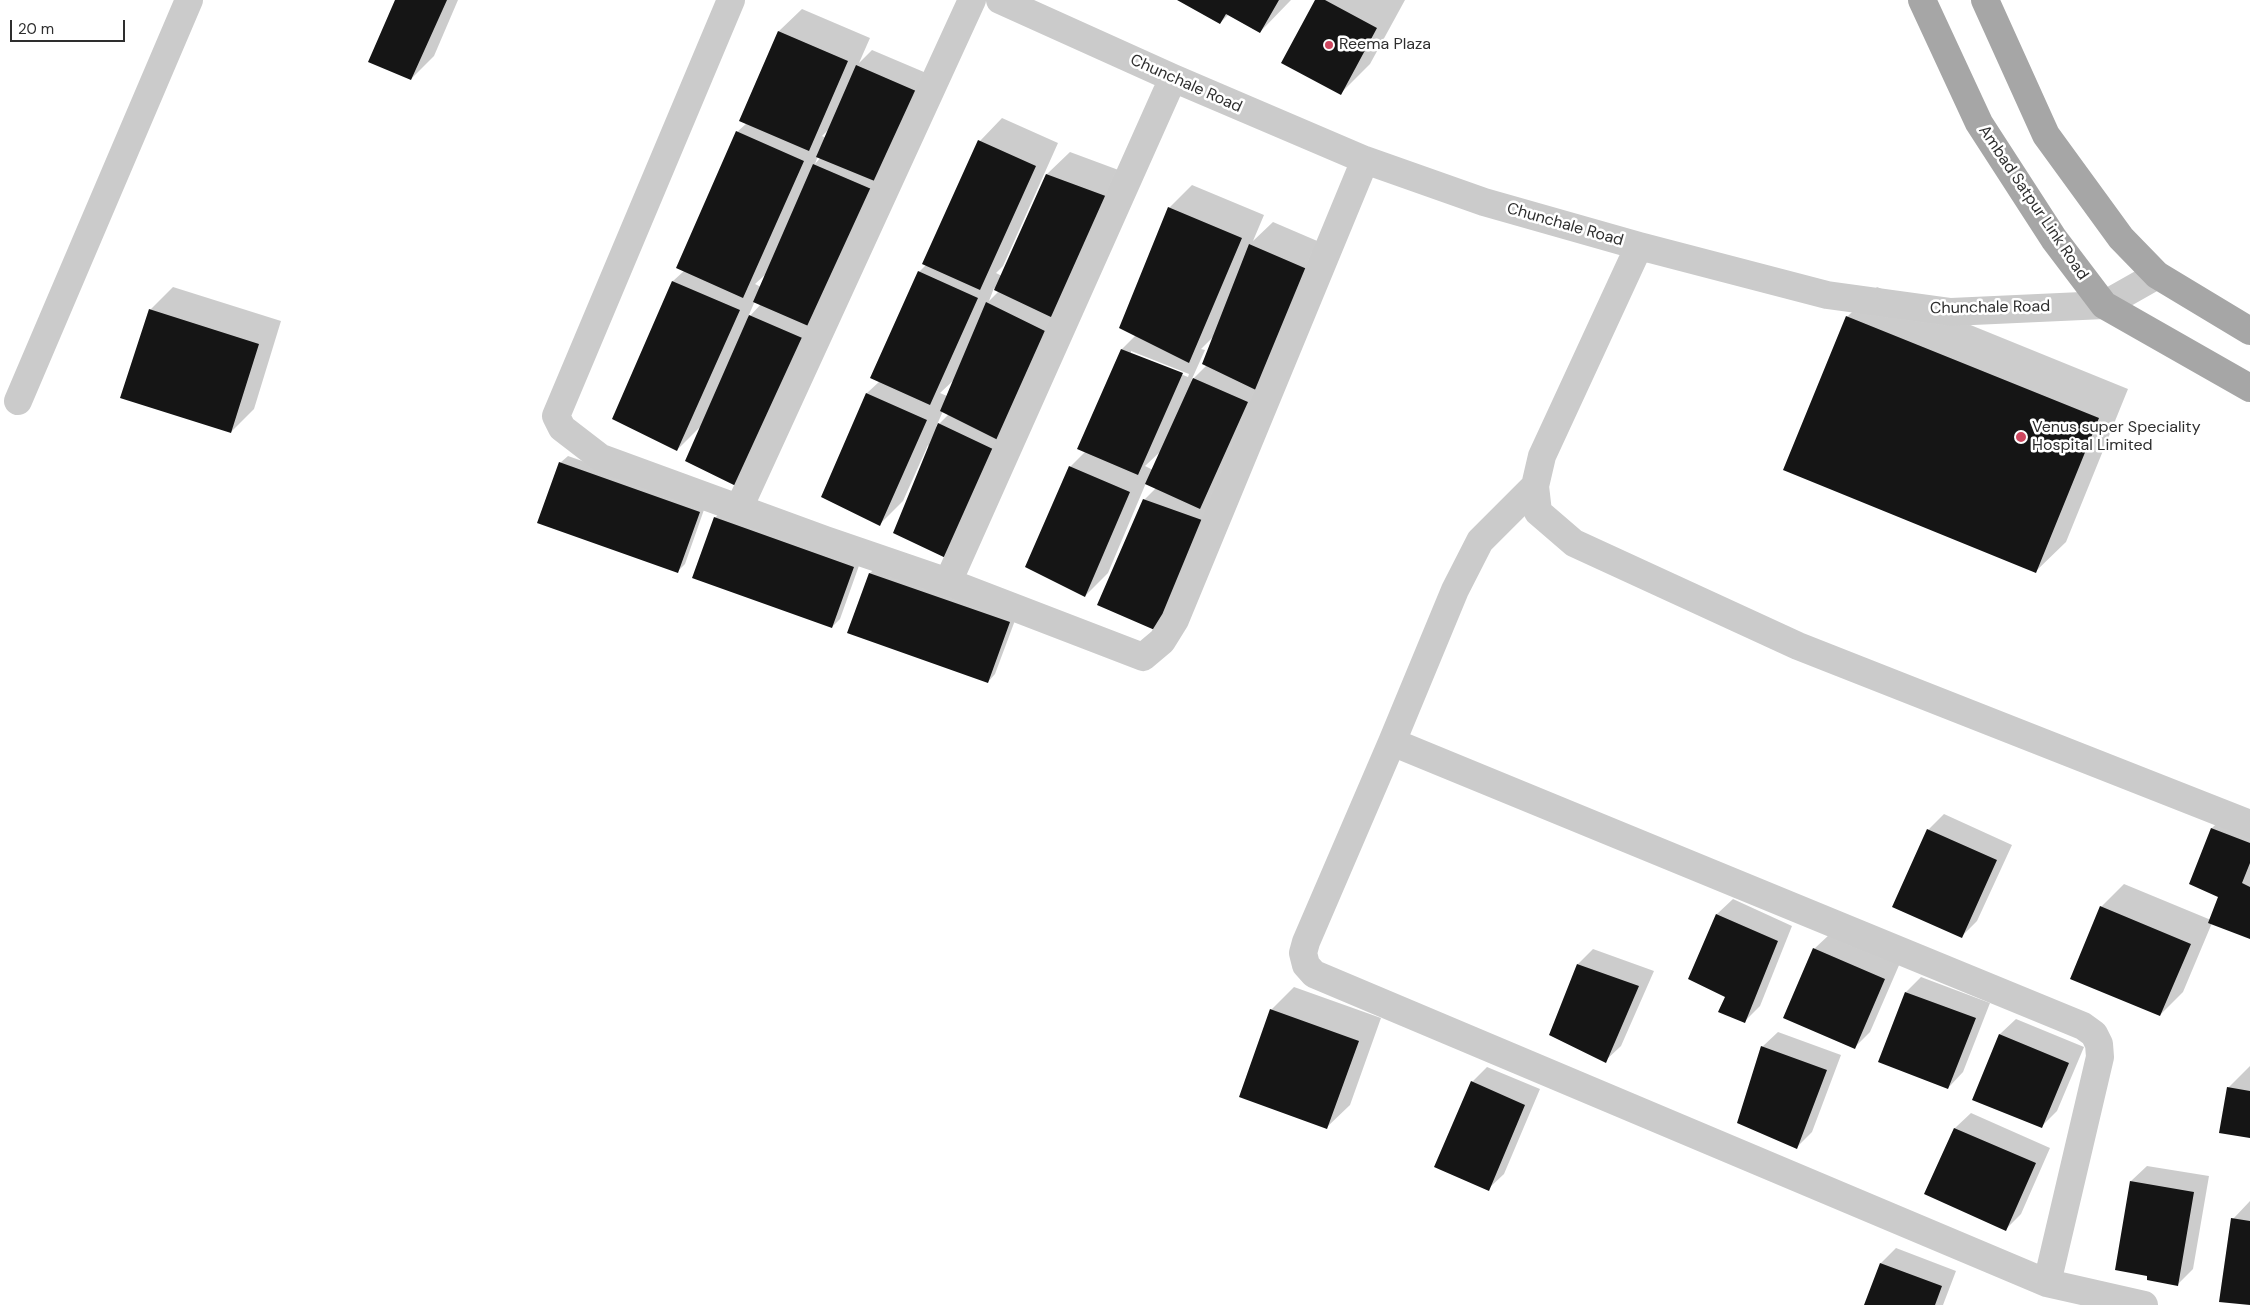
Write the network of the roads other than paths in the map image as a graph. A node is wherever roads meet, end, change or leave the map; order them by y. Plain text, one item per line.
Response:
1 (189, 0) edge
2 (731, 0) edge
3 (972, 0) edge
4 (1000, 0) edge
5 (1922, 0) edge
6 (1984, 0) edge
7 (1173, 78) junction
8 (1365, 160) junction
9 (1639, 246) junction
10 (2157, 275) junction
11 (2104, 304) junction
12 (2250, 331) edge
13 (2250, 388) edge
14 (18, 401) dead end
15 (1534, 486) junction
16 (739, 508) junction
17 (948, 582) junction
18 (1392, 742) junction
19 (2250, 824) edge
20 (2047, 1284) junction
21 (2144, 1305) edge

1 - 14 street
2 - 16 street
3 - 16 street
4 - 7 street, Chunchale Road
5 - 11 main road, Ambad Satpur Link Road
6 - 10 main road
7 - 8 street, Chunchale Road
7 - 17 street
8 - 9 street, Chunchale Road
8 - 17 street
9 - 11 street, Chunchale Road
9 - 15 street
10 - 11 street, Chunchale Road
10 - 12 main road
11 - 13 main road, Ambad Satpur Link Road
15 - 18 street
15 - 19 street
16 - 17 street
18 - 20 street
18 - 20 street
20 - 21 street

